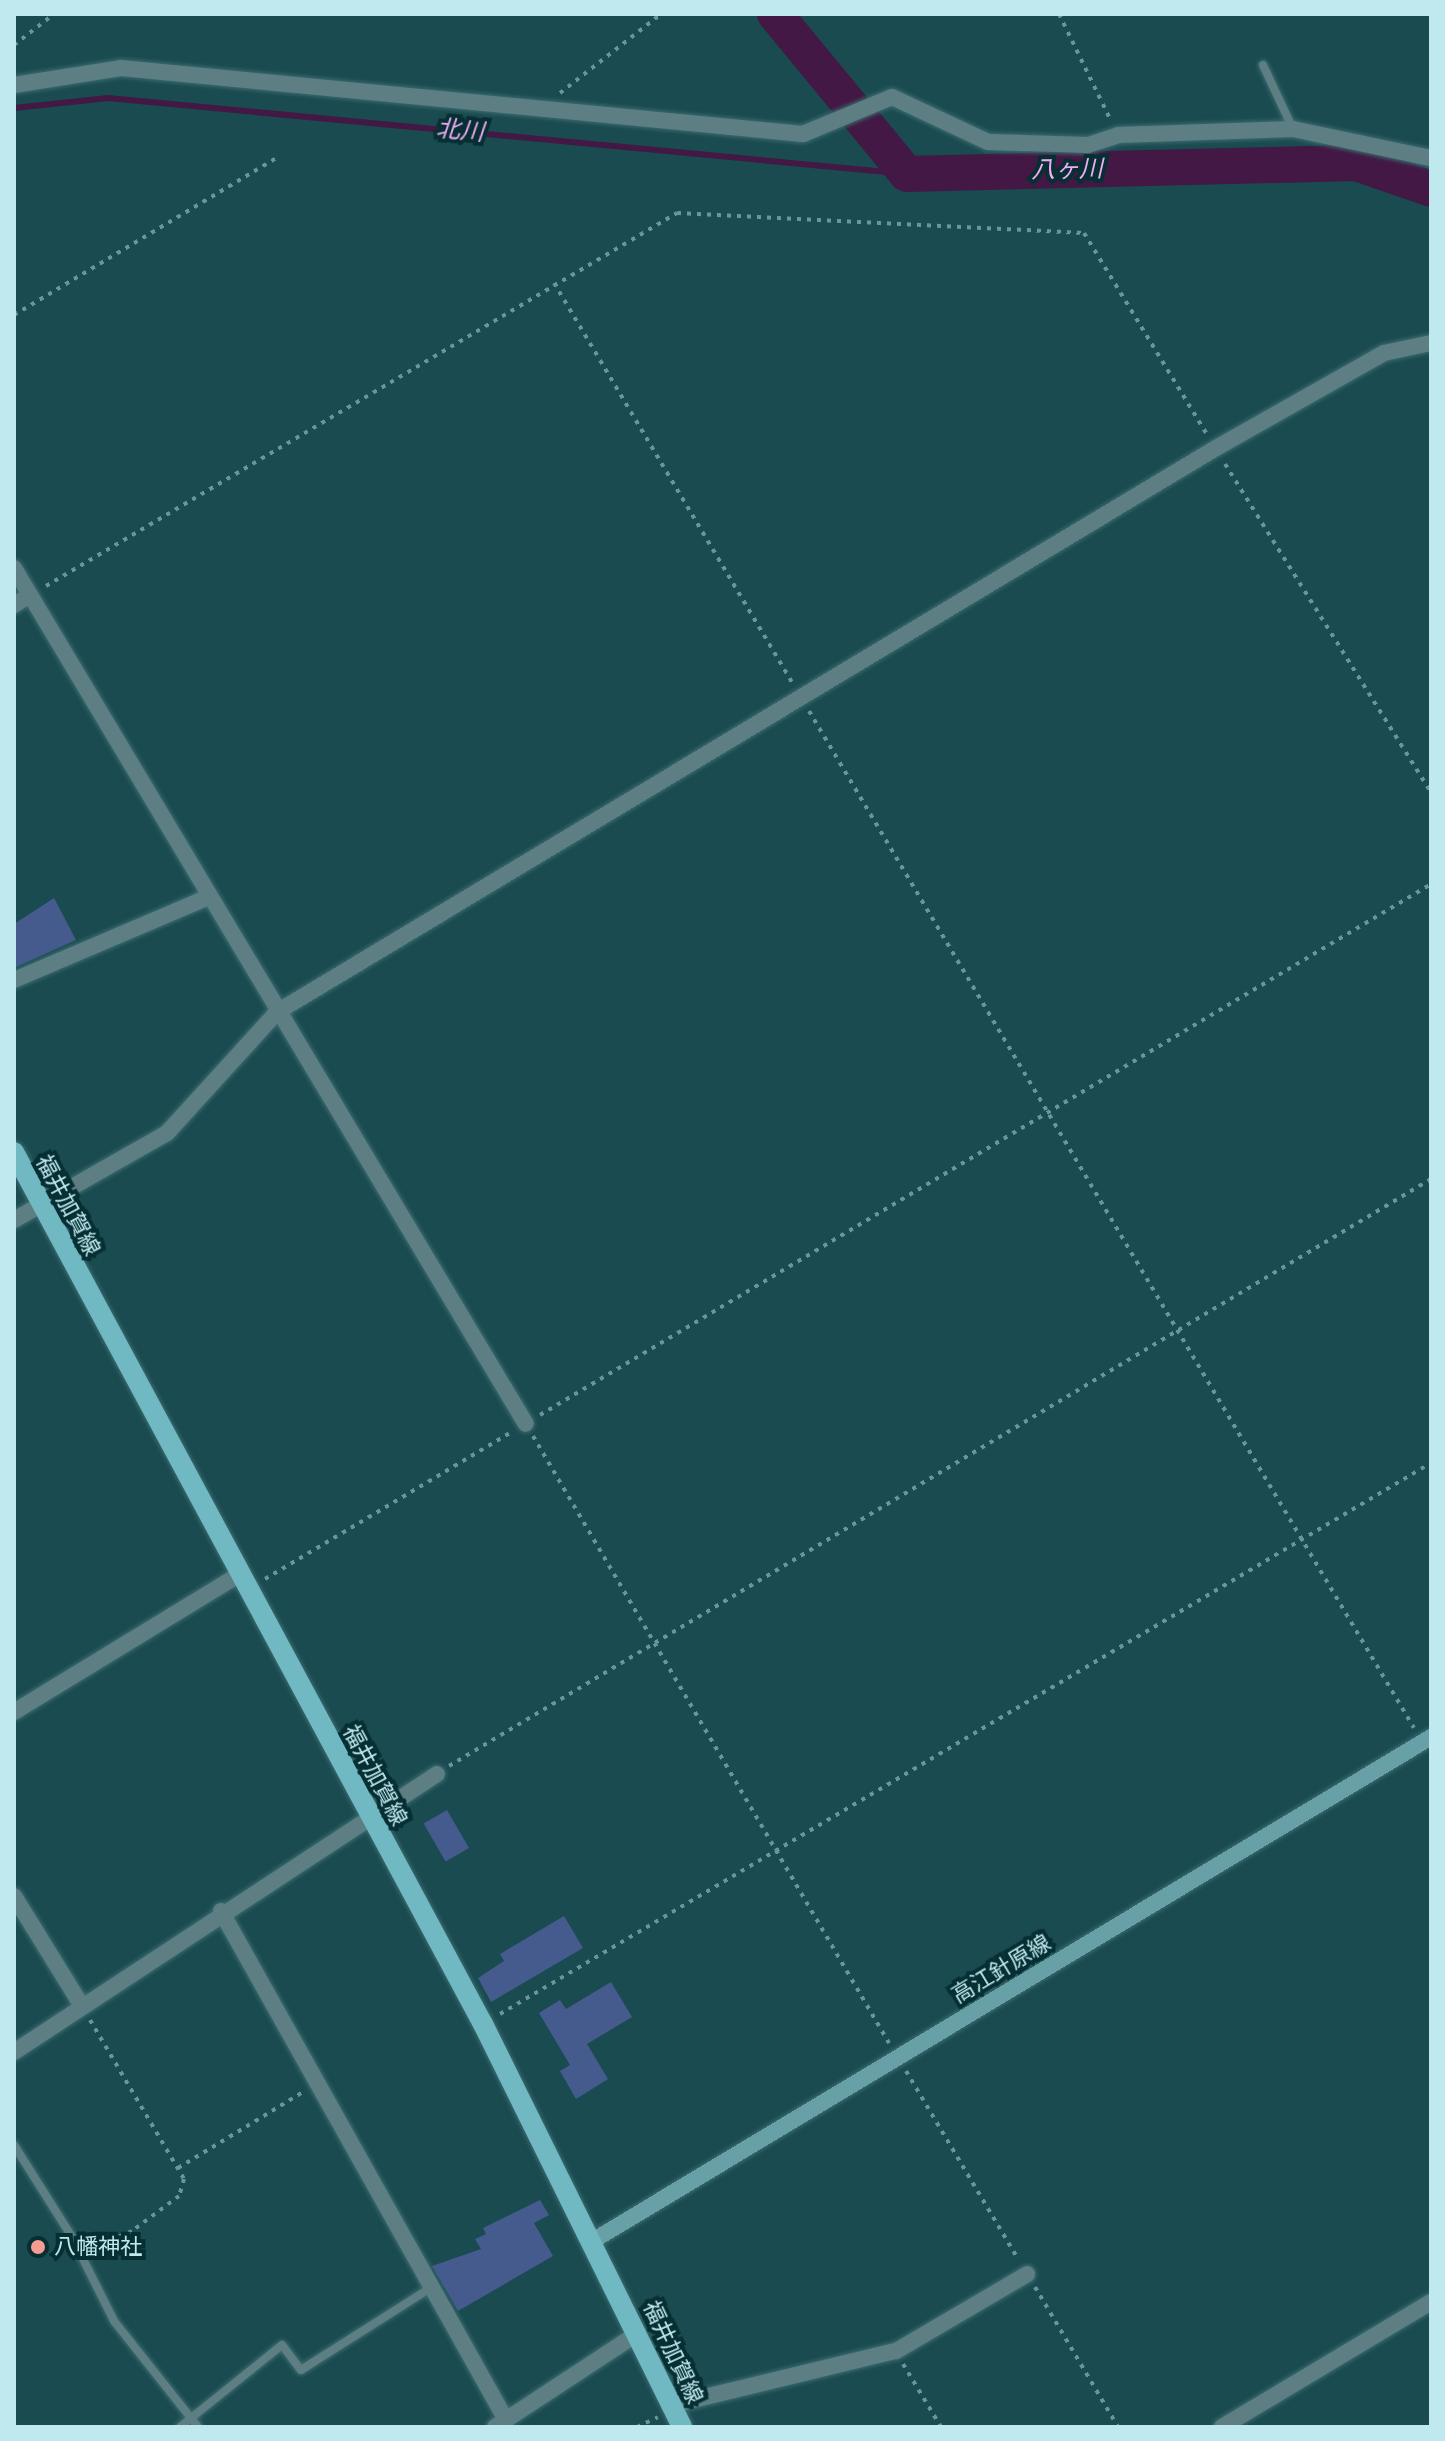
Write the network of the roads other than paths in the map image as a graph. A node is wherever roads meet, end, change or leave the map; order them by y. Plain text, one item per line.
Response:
1 (1263, 65) dead end
2 (14, 85) edge
3 (1293, 129) junction
4 (1431, 158) edge
5 (1431, 343) edge
6 (14, 568) edge
7 (30, 595) junction
8 (14, 605) edge
9 (209, 897) junction
10 (14, 980) edge
11 (277, 1012) junction
12 (14, 1152) edge
13 (40, 1205) junction
14 (14, 1220) edge
15 (526, 1424) road end
16 (245, 1582) junction
17 (14, 1712) edge
18 (1427, 1739) edge
19 (437, 1774) road end
20 (368, 1814) junction
21 (14, 1896) edge
22 (221, 1911) junction
23 (80, 2003) junction
24 (14, 2052) edge
25 (14, 2145) edge
26 (594, 2240) junction
27 (1027, 2274) road end
28 (430, 2288) junction
29 (1431, 2302) edge
30 (638, 2333) junction
31 (672, 2405) junction
32 (191, 2418) junction
33 (501, 2423) edge
34 (180, 2427) edge
35 (198, 2427) edge
36 (682, 2427) edge
37 (1222, 2427) edge

1 - 3 lane
2 - 3 street
3 - 4 street
5 - 11 street
6 - 7 street
7 - 8 street
7 - 9 street
9 - 10 street
9 - 11 street
11 - 13 street
11 - 15 street
12 - 13 main road, 福井加賀線
13 - 14 street
13 - 16 main road, 福井加賀線
16 - 17 street
16 - 20 main road, 福井加賀線
18 - 26 main road, 高江針原線
19 - 20 street
20 - 22 street
20 - 26 main road, 福井加賀線
21 - 23 street
22 - 23 street
22 - 28 street
23 - 24 street
25 - 32 lane
26 - 30 main road, 福井加賀線
27 - 31 street
28 - 32 lane
28 - 33 street
29 - 37 street
30 - 31 main road, 福井加賀線
30 - 33 street
31 - 36 main road, 福井加賀線
32 - 34 lane
32 - 35 lane

